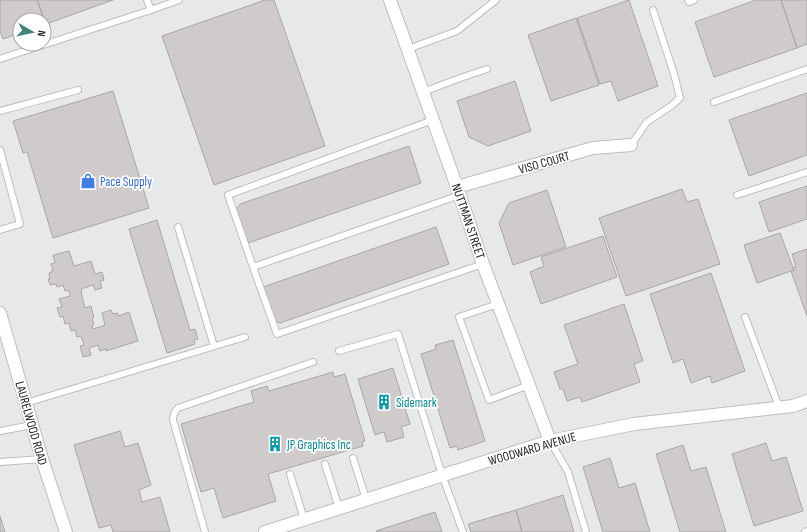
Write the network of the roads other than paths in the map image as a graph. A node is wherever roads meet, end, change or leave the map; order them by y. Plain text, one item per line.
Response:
1 (147, 0) edge
2 (179, 0) edge
3 (390, 0) edge
4 (496, 0) edge
5 (688, 0) edge
6 (694, 0) edge
7 (151, 10) junction
8 (653, 10) dead end
9 (408, 49) junction
10 (0, 59) edge
11 (487, 69) dead end
12 (807, 69) edge
13 (78, 90) dead end
14 (423, 92) junction
15 (714, 102) dead end
16 (0, 112) edge
17 (433, 120) junction
18 (631, 145) joint
19 (0, 150) edge
20 (807, 172) edge
21 (459, 191) junction
22 (737, 195) dead end
23 (178, 227) dead end
24 (0, 230) edge
25 (483, 264) junction
26 (253, 267) junction
27 (498, 304) junction
28 (0, 313) edge
29 (745, 317) dead end
30 (245, 336) dead end
31 (214, 346) junction
32 (339, 351) dead end
33 (313, 362) dead end
34 (529, 385) junction
35 (807, 401) edge
36 (26, 403) junction
37 (779, 407) junction
38 (32, 425) junction
39 (0, 431) edge
40 (550, 441) junction
41 (353, 458) dead end
42 (42, 459) junction
43 (0, 462) edge
44 (325, 464) dead end
45 (290, 474) dead end
46 (442, 475) junction
47 (366, 499) junction
48 (339, 508) junction
49 (304, 519) junction
50 (66, 532) edge
51 (205, 532) edge
52 (265, 532) edge
53 (463, 532) edge
54 (586, 532) edge

1 - 7 lane
2 - 7 lane
3 - 9 street, NUTTMAN STREET
4 - 9 lane
5 - 6 lane
7 - 10 lane
8 - 18 lane
9 - 14 street, NUTTMAN STREET
11 - 14 lane
12 - 15 lane
13 - 16 lane
14 - 17 street, NUTTMAN STREET
17 - 21 street, NUTTMAN STREET
17 - 26 lane
18 - 21 street, VISO COURT
19 - 24 lane
20 - 22 lane
21 - 25 street, NUTTMAN STREET
21 - 26 lane
23 - 31 lane
25 - 26 lane
25 - 27 street, NUTTMAN STREET
27 - 34 street, NUTTMAN STREET
27 - 34 lane
28 - 36 street, LAURELWOOD ROAD
29 - 37 lane
30 - 31 lane
31 - 36 lane
32 - 46 lane
33 - 51 lane
34 - 40 street, NUTTMAN STREET
35 - 37 street, WOODWARD AVENUE
36 - 38 street, LAURELWOOD ROAD
37 - 40 street, WOODWARD AVENUE
38 - 39 lane
38 - 42 street, LAURELWOOD ROAD
40 - 46 street, WOODWARD AVENUE
40 - 54 lane
41 - 47 lane
42 - 43 lane
42 - 50 street, LAURELWOOD ROAD
44 - 48 lane
45 - 49 lane
46 - 47 street, WOODWARD AVENUE
46 - 53 lane
47 - 48 street, WOODWARD AVENUE
48 - 49 street, WOODWARD AVENUE
49 - 52 street, WOODWARD AVENUE

